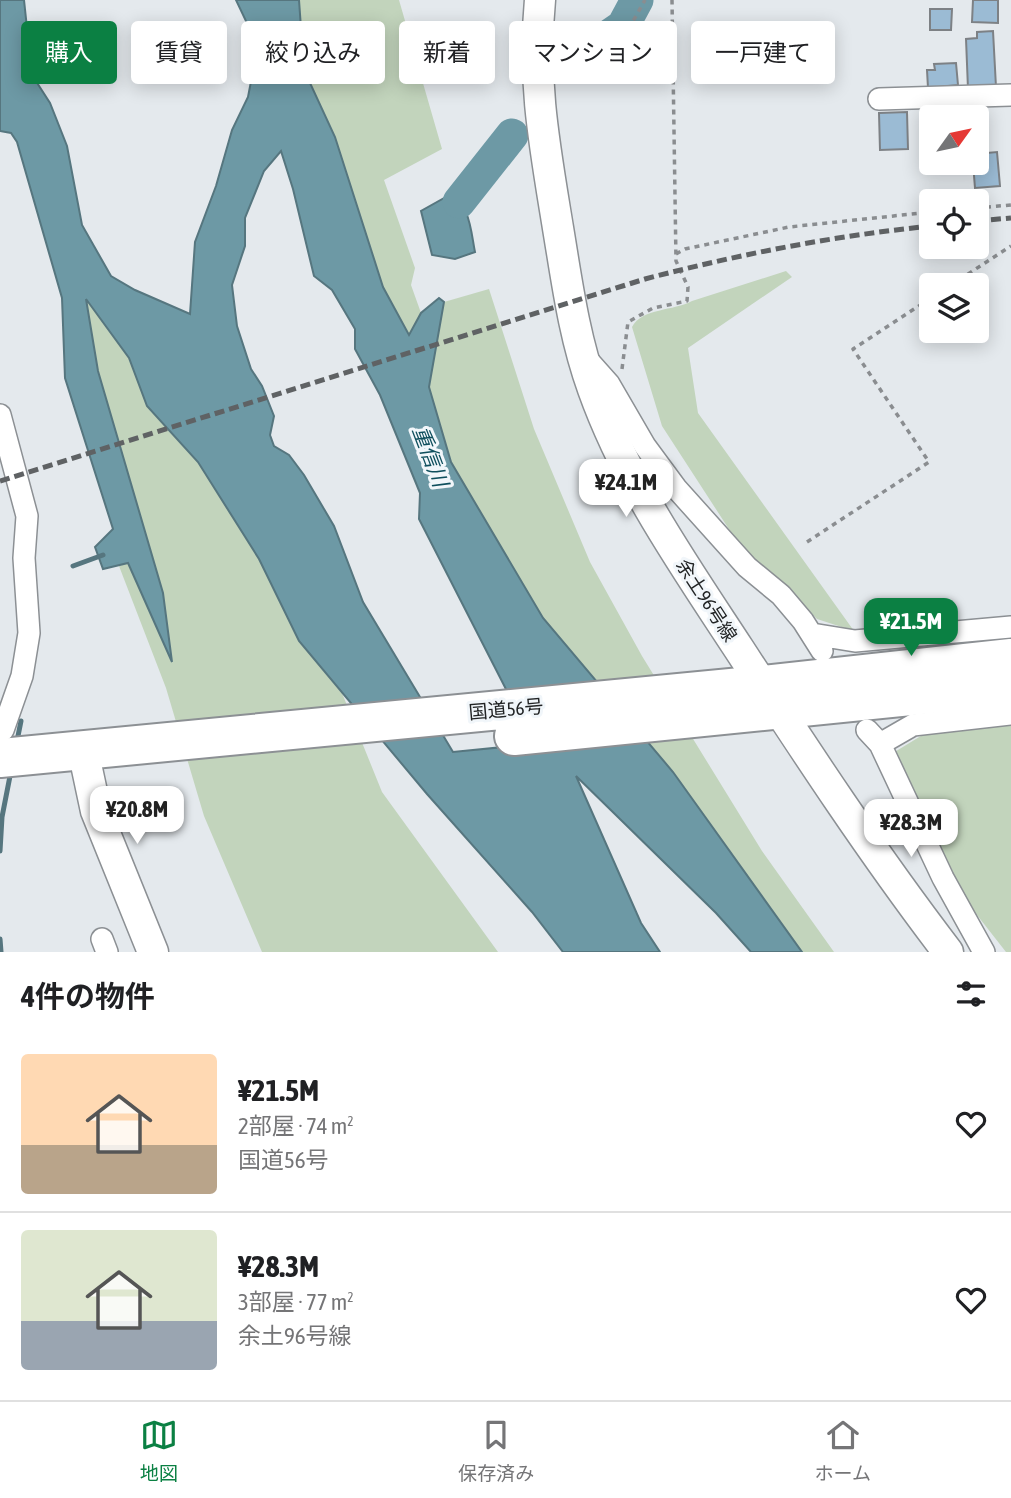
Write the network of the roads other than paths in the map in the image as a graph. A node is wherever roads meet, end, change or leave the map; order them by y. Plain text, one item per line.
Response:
1 (540, 0) edge
2 (1011, 95) edge
3 (879, 99) dead end
4 (582, 354) junction
5 (0, 415) edge
6 (1011, 627) edge
7 (1011, 658) edge
8 (1011, 686) edge
9 (760, 699) junction
10 (1011, 713) edge
11 (1, 744) edge
12 (92, 761) junction
13 (0, 782) edge
14 (153, 952) edge
15 (948, 952) edge
16 (984, 952) edge

1 - 4 street, 余土96号線
2 - 3 street
4 - 6 street
4 - 9 street, 余土96号線
5 - 11 street
7 - 9 highway, 国道56号
8 - 9 highway, 国道56号
9 - 12 highway, 国道56号
9 - 15 street, 余土96号線
10 - 16 street
11 - 12 highway, 国道56号
12 - 13 highway, 国道56号
12 - 14 street

